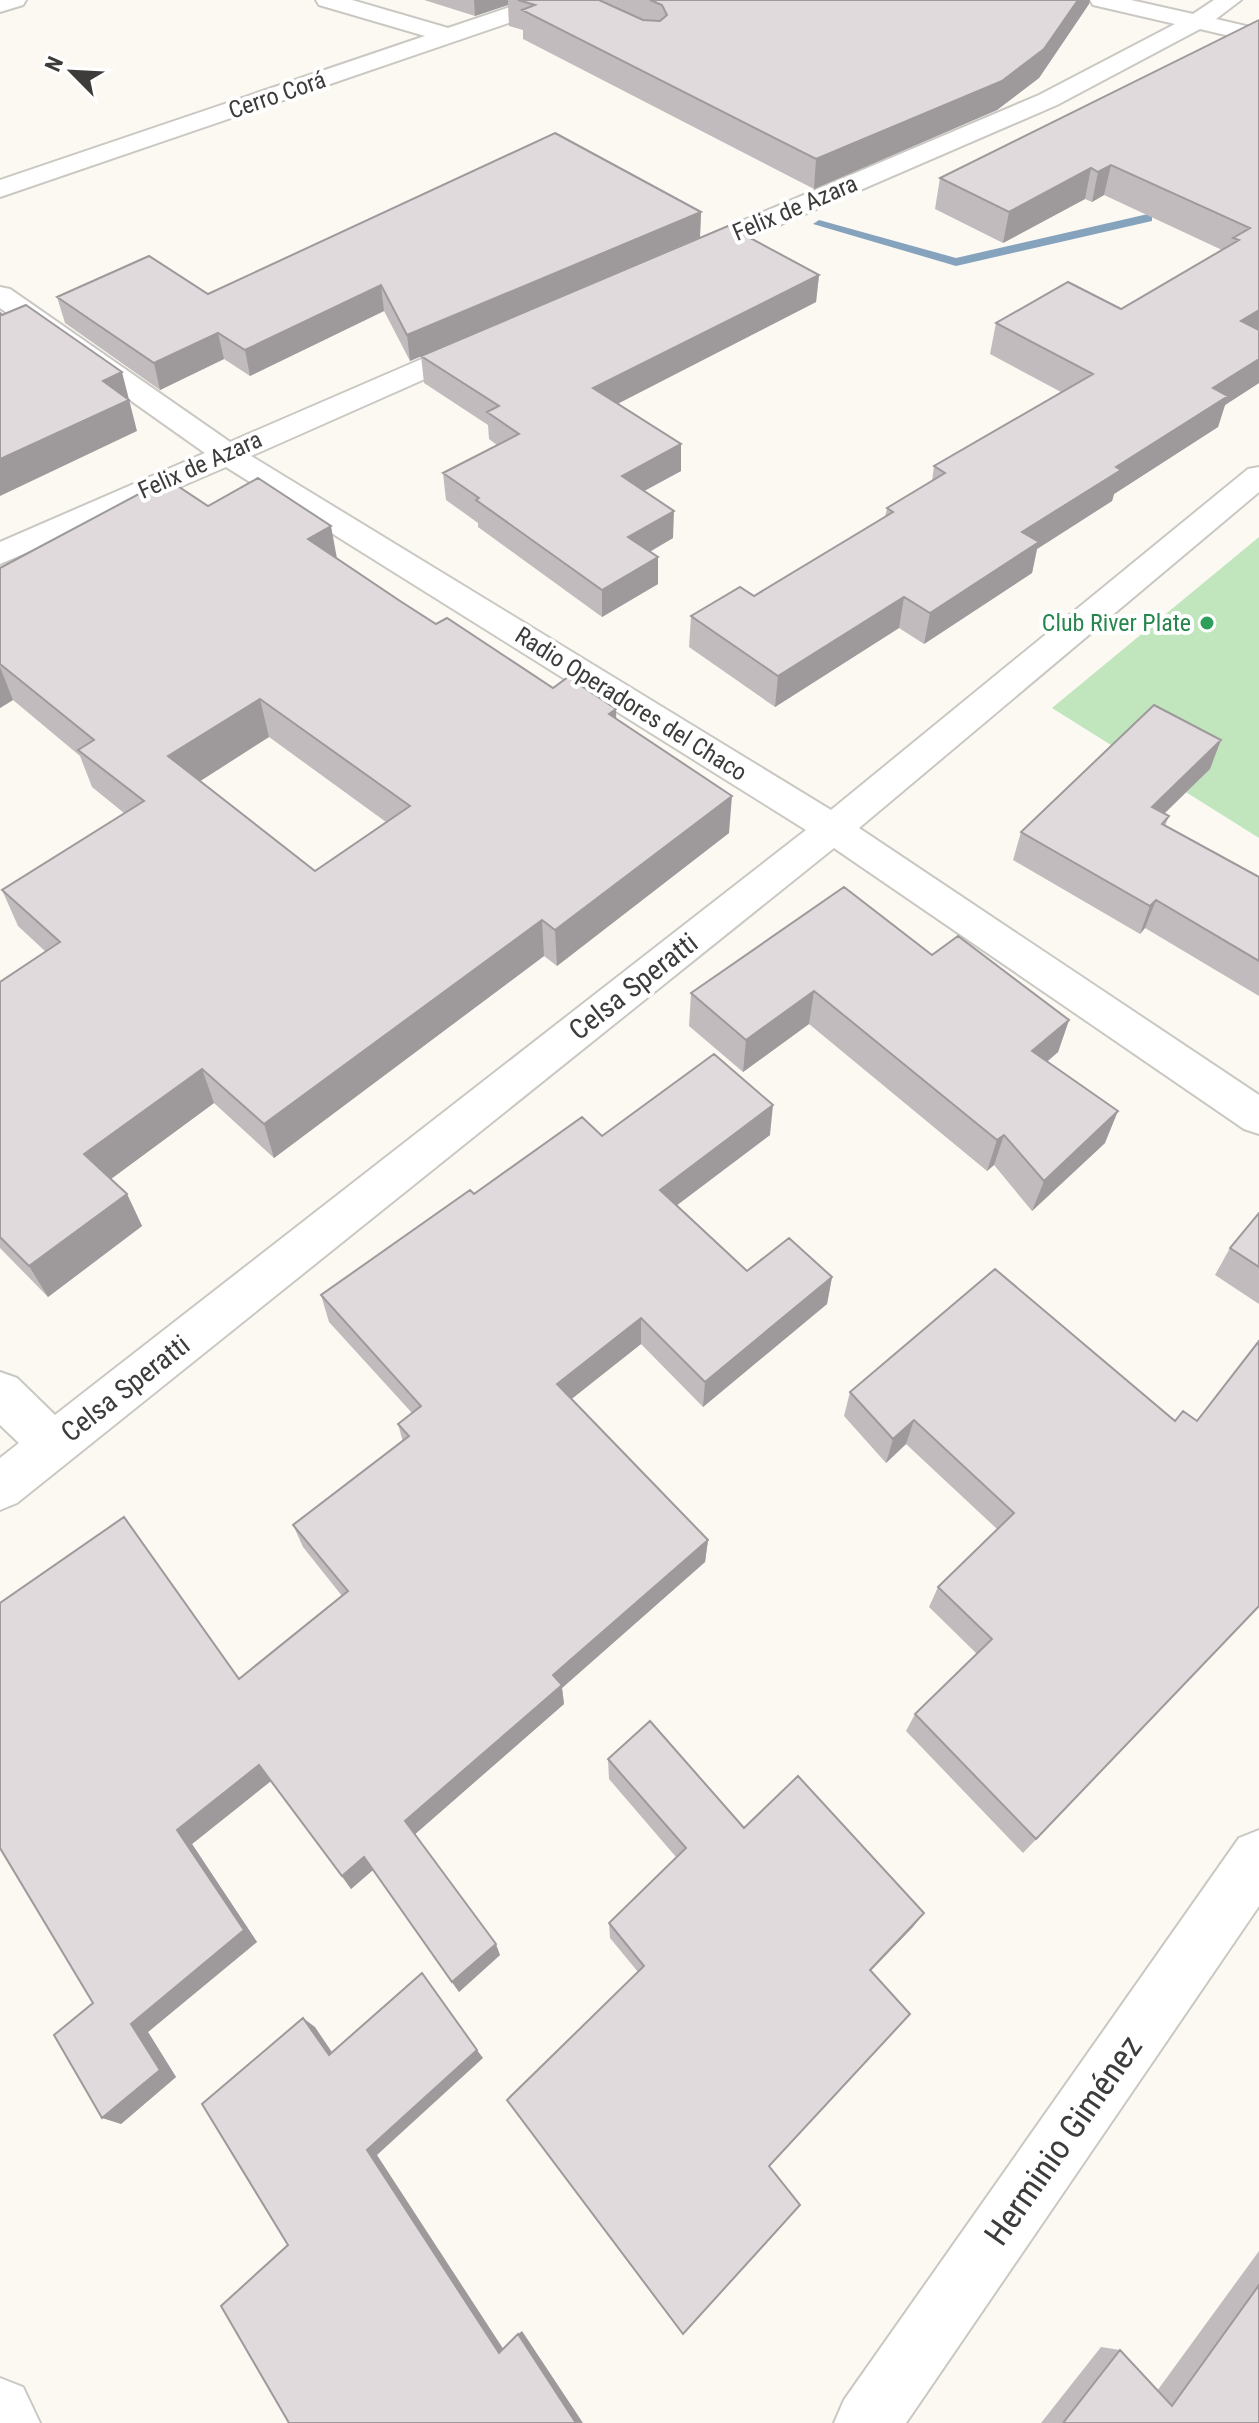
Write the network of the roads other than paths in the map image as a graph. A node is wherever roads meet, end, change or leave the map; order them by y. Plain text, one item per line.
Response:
1 (15, 0) edge
2 (327, 0) edge
3 (1101, 0) edge
4 (1230, 0) edge
5 (564, 2) edge
6 (0, 5) edge
7 (1196, 22) junction
8 (450, 36) junction
9 (1259, 36) edge
10 (0, 189) edge
11 (666, 264) edge
12 (0, 295) edge
13 (504, 333) edge
14 (225, 453) junction
15 (1259, 476) edge
16 (0, 554) edge
17 (833, 829) junction
18 (1259, 1117) edge
19 (0, 1393) edge
20 (53, 1445) junction
21 (0, 1487) edge
22 (1259, 1858) edge
23 (0, 2410) edge
24 (7, 2423) edge
25 (867, 2423) edge

1 - 6 street
2 - 8 street
3 - 7 street
4 - 7 street, Felix de Azara
5 - 8 street, Cerro Corá
7 - 9 street
7 - 11 street, Felix de Azara
8 - 10 street, Cerro Corá
12 - 14 street, Radio Operadores del Chaco
13 - 14 street, Felix de Azara
14 - 16 street, Felix de Azara
14 - 17 street, Radio Operadores del Chaco
15 - 17 street, Celsa Speratti
17 - 18 street, Radio Operadores del Chaco
17 - 20 street, Celsa Speratti
19 - 20 street
20 - 21 street, Celsa Speratti
22 - 25 street, Herminio Giménez
23 - 24 street

